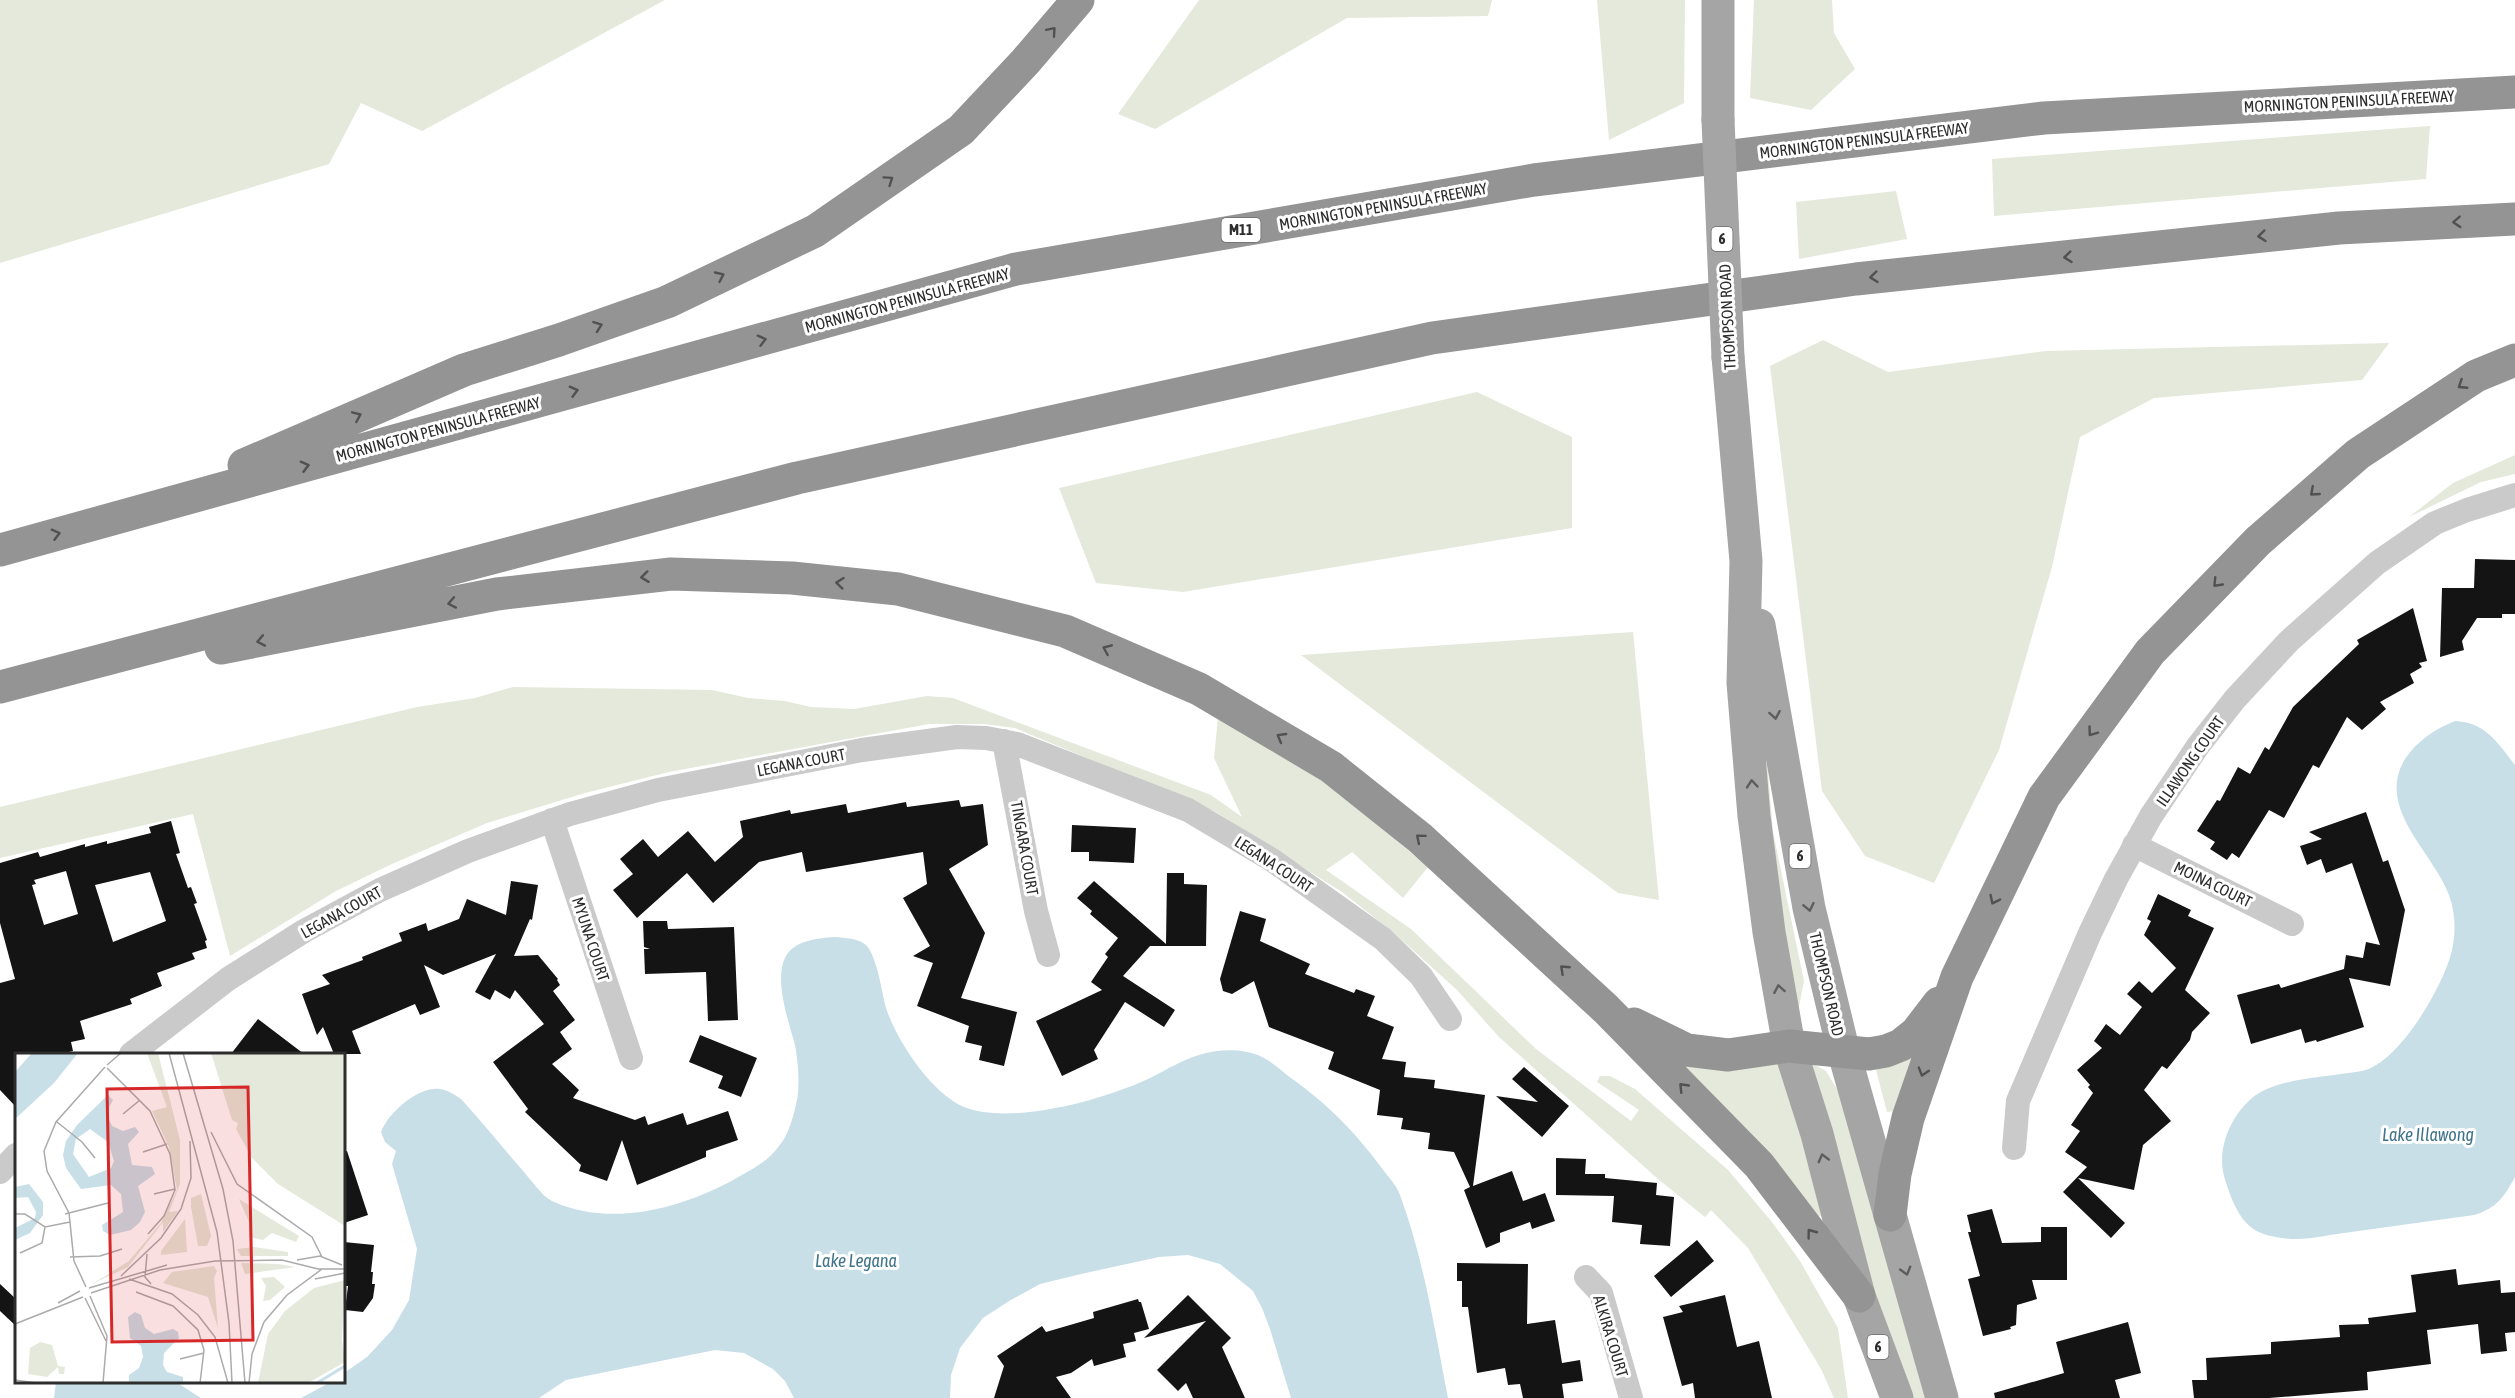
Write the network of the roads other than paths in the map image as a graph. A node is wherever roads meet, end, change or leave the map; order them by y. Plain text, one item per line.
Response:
1 (1078, 0) edge
2 (1718, 0) edge
3 (2515, 92) edge
4 (2515, 219) edge
5 (2515, 360) edge
6 (2515, 495) edge
7 (130, 514) junction
8 (0, 550) edge
9 (1746, 561) junction
10 (121, 654) junction
11 (0, 687) edge
12 (1004, 741) junction
13 (552, 820) junction
14 (2134, 845) junction
15 (2292, 924) dead end
16 (1048, 955) dead end
17 (1957, 977) junction
18 (1606, 1009) junction
19 (1449, 1019) dead end
20 (1790, 1046) junction
21 (132, 1053) edge
22 (1844, 1053) junction
23 (631, 1058) dead end
24 (2014, 1148) dead end
25 (15, 1156) edge
26 (0, 1173) edge
27 (1890, 1215) junction
28 (1586, 1277) dead end
29 (1859, 1296) junction
30 (1631, 1398) edge
31 (1898, 1398) edge
32 (1942, 1398) edge

7 -> 1 highway
2 - 9 main road, THOMPSON ROAD / 6, bridge
7 -> 3 highway, MORNINGTON PENINSULA FREEWAY / M11
4 -> 10 highway
5 -> 17 highway
6 - 14 street, ILLAWONG COURT
8 -> 7 highway, MORNINGTON PENINSULA FREEWAY / M11
20 -> 9 main road, THOMPSON ROAD / 6
9 -> 22 main road, THOMPSON ROAD / 6
10 - 11 highway
18 -> 10 highway
12 - 13 street, LEGANA COURT
12 - 16 street, TINGARA COURT
12 - 19 street, LEGANA COURT
13 - 21 street, LEGANA COURT
13 - 23 street, MYUNA COURT
14 - 15 street, MOINA COURT
14 - 24 street, ILLAWONG COURT
17 - 22 highway
17 -> 27 highway
18 - 20 highway
29 -> 18 highway
20 - 22 highway
29 -> 20 main road, THOMPSON ROAD / 6
22 - 27 main road, THOMPSON ROAD / 6
25 - 26 street
27 -> 32 main road, THOMPSON ROAD / 6
28 - 30 street, ALKIRA COURT
29 - 31 main road, THOMPSON ROAD / 6

